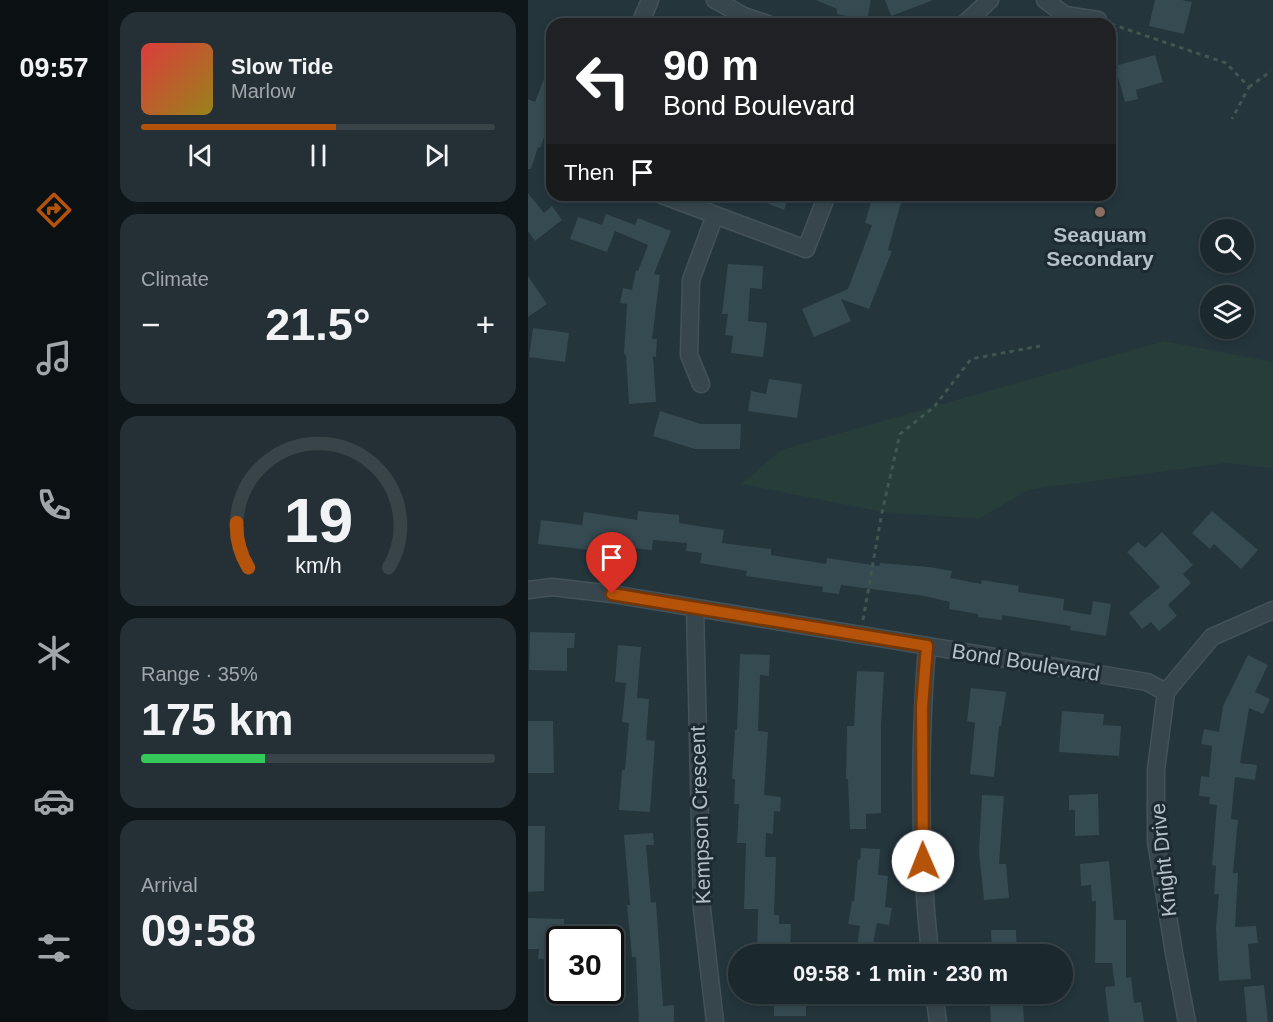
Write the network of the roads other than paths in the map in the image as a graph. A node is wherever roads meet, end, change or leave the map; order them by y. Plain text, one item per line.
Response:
1 (650, 0) edge
2 (715, 0) edge
3 (990, 0) edge
4 (1045, 0) edge
5 (642, 18) edge
6 (750, 18) edge
7 (970, 18) edge
8 (1085, 18) edge
9 (678, 201) edge
10 (824, 201) edge
11 (715, 215) junction
12 (701, 384) dead end
13 (528, 590) edge
14 (695, 608) junction
15 (1273, 610) edge
16 (927, 646) junction
17 (1166, 692) junction
18 (929, 944) edge
19 (936, 1004) edge
20 (715, 1022) edge
21 (938, 1022) edge
22 (1187, 1022) edge

1 - 5 street
2 - 6 street
3 - 7 street
4 - 8 street
9 - 11 street
10 - 11 street
11 - 12 street
13 - 14 street, Bond Boulevard
14 - 16 street, Bond Boulevard
14 - 20 street, Kempson Crescent
15 - 17 street
16 - 17 street, Bond Boulevard
16 - 18 street
17 - 22 street, Knight Drive
19 - 21 street

